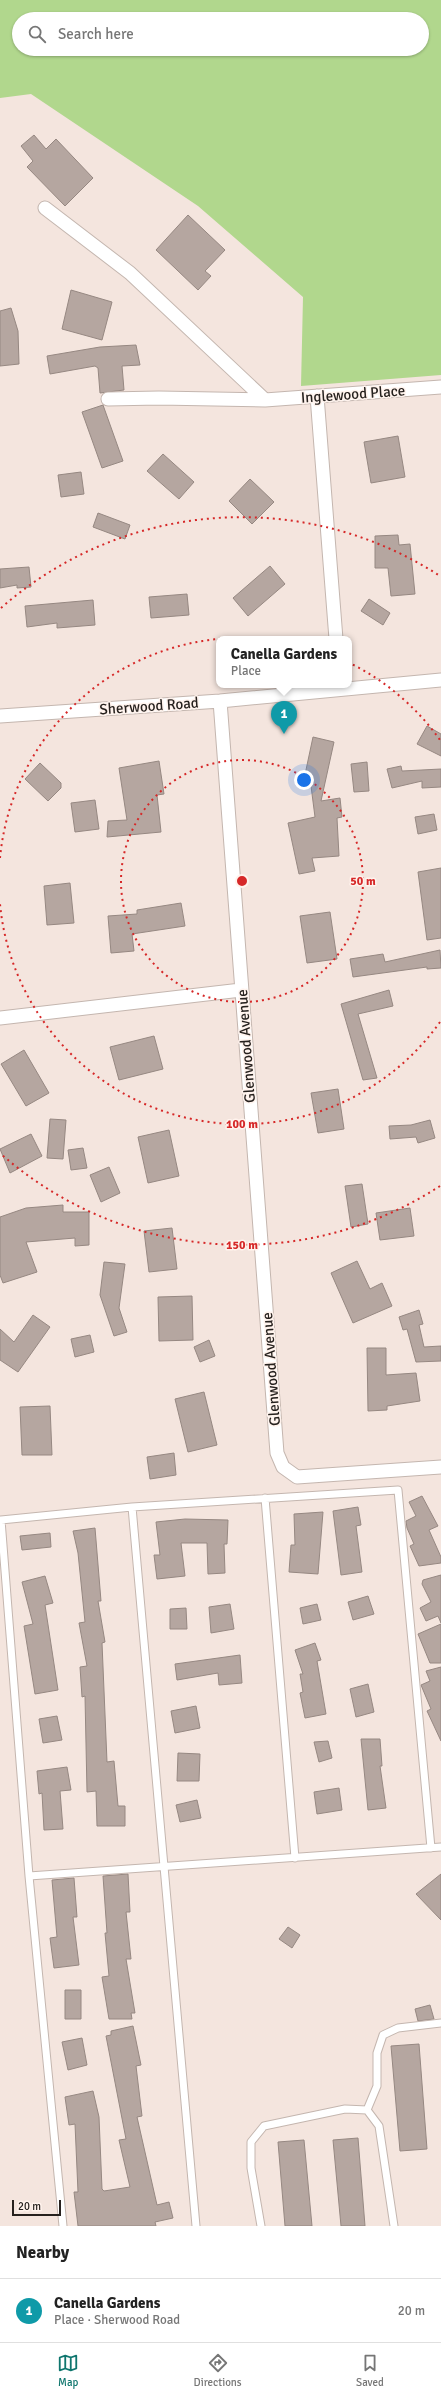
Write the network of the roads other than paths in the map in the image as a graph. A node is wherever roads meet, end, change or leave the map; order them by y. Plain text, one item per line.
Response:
1 (44, 208) dead end
2 (441, 387) edge
3 (317, 396) junction
4 (108, 399) dead end
5 (265, 400) junction
6 (336, 636) edge
7 (441, 680) edge
8 (352, 686) edge
9 (331, 688) edge
10 (220, 701) junction
11 (0, 716) edge
12 (241, 990) junction
13 (0, 1018) edge
14 (441, 1468) edge
15 (265, 1498) junction
16 (132, 1507) junction
17 (441, 1847) edge
18 (431, 1848) junction
19 (296, 1858) junction
20 (162, 1868) junction
21 (29, 1876) junction
22 (441, 2023) edge
23 (367, 2110) junction
24 (63, 2226) edge
25 (196, 2226) edge
26 (261, 2226) edge
27 (394, 2226) edge

1 - 5 street
2 - 3 street, Inglewood Place
3 - 5 street, Inglewood Place
3 - 6 street
4 - 5 street, Inglewood Place
7 - 8 street, Sherwood Road
9 - 10 street, Sherwood Road
10 - 11 street, Sherwood Road
10 - 12 street, Glenwood Avenue
12 - 13 street
12 - 14 street, Glenwood Avenue
15 - 16 lane
15 - 18 lane
15 - 19 lane
16 - 20 lane
16 - 21 lane
17 - 18 lane
18 - 19 lane
19 - 20 lane
20 - 21 lane
20 - 25 lane
21 - 24 lane
22 - 23 lane
23 - 26 lane
23 - 27 lane

